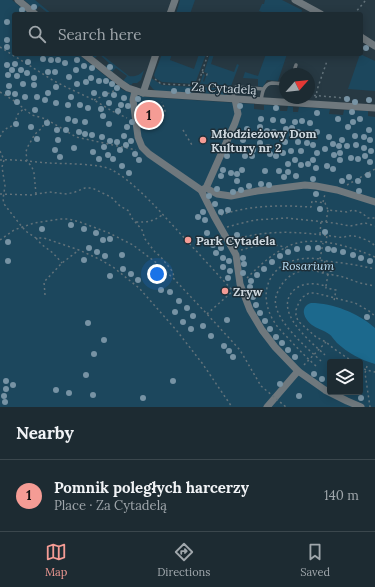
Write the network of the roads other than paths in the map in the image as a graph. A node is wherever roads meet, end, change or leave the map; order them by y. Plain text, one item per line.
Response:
1 (18, 0) edge
2 (175, 0) edge
3 (295, 0) edge
4 (33, 12) edge
5 (171, 12) edge
6 (318, 12) edge
7 (363, 38) edge
8 (375, 46) edge
9 (87, 56) edge
10 (155, 56) edge
11 (296, 65) dead end
12 (295, 68) edge
13 (279, 83) edge
14 (263, 89) junction
15 (135, 91) junction
16 (143, 93) junction
17 (234, 99) junction
18 (261, 101) junction
19 (375, 108) edge
20 (204, 189) junction
21 (375, 202) edge
22 (298, 371) junction
23 (267, 407) edge
24 (362, 407) edge

1 - 4 street
2 - 5 street
3 - 6 street
7 - 8 street
9 - 15 street, Za Cytadelą
10 - 16 street
11 - 12 lane
13 - 14 lane
14 - 17 lane
14 - 18 lane
15 - 16 street, Za Cytadelą
15 - 20 street
16 - 17 street, Za Cytadelą
17 - 18 street, Za Cytadelą
17 - 20 street
18 - 19 street, Za Cytadelą
20 - 21 street
20 - 22 street
22 - 23 street
22 - 24 street

